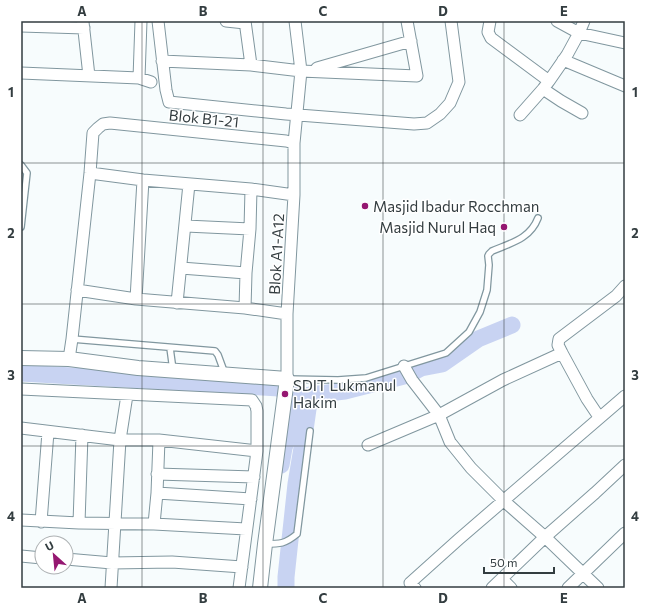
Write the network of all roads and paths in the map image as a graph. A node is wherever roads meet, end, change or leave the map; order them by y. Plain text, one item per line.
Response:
1 (141, 21) edge
2 (158, 21) edge
3 (226, 21) edge
4 (297, 21) edge
5 (407, 21) edge
6 (451, 21) edge
7 (490, 21) edge
8 (557, 21) edge
9 (584, 21) edge
10 (245, 22) edge
11 (45, 24) edge
12 (83, 24) edge
13 (21, 26) edge
14 (579, 33) junction
15 (411, 41) junction
16 (625, 43) edge
17 (563, 60) junction
18 (162, 61) junction
19 (251, 65) junction
20 (304, 71) junction
21 (21, 73) edge
22 (89, 76) junction
23 (139, 78) junction
24 (151, 82) dead end
25 (546, 85) junction
26 (625, 86) edge
27 (582, 113) dead end
28 (296, 115) junction
29 (520, 115) dead end
30 (294, 143) junction
31 (21, 165) edge
32 (90, 173) junction
33 (143, 180) junction
34 (189, 184) junction
35 (251, 189) junction
36 (294, 195) junction
37 (538, 218) dead end
38 (186, 226) junction
39 (21, 227) edge
40 (250, 229) junction
41 (181, 268) junction
42 (246, 273) junction
43 (625, 286) edge
44 (77, 290) junction
45 (136, 299) junction
46 (177, 302) junction
47 (245, 308) junction
48 (287, 314) junction
49 (72, 339) junction
50 (170, 348) junction
51 (562, 353) junction
52 (21, 358) edge
53 (69, 359) junction
54 (173, 370) junction
55 (408, 373) junction
56 (225, 374) junction
57 (287, 379) junction
58 (21, 389) edge
59 (127, 395) junction
60 (625, 396) edge
61 (439, 415) junction
62 (599, 417) junction
63 (21, 428) edge
64 (310, 431) dead end
65 (48, 432) junction
66 (82, 435) junction
67 (120, 440) junction
68 (159, 440) junction
69 (368, 445) dead end
70 (257, 451) junction
71 (625, 465) edge
72 (157, 474) junction
73 (254, 477) junction
74 (157, 493) junction
75 (251, 499) junction
76 (504, 501) junction
77 (21, 520) edge
78 (41, 522) junction
79 (79, 523) junction
80 (115, 524) junction
81 (154, 524) junction
82 (246, 529) junction
83 (625, 533) edge
84 (545, 537) junction
85 (265, 544) junction
86 (21, 556) edge
87 (34, 557) edge
88 (74, 560) edge
89 (112, 563) junction
90 (242, 567) junction
91 (583, 573) junction
92 (502, 580) junction
93 (111, 588) edge
94 (239, 588) edge
95 (260, 588) edge
96 (415, 588) edge
97 (492, 588) edge
98 (511, 588) edge
99 (568, 588) edge
100 (598, 588) edge

1 - 23 street
2 - 18 street
3 - 10 street
4 - 20 street, Blok A1-A12
5 - 15 street
6 - 28 street
7 - 25 street
8 - 14 street
9 - 14 street
10 - 19 street
11 - 12 street
11 - 13 street
12 - 22 street
14 - 16 street
14 - 17 street
15 - 20 street
15 - 20 street
17 - 25 street
17 - 26 street
18 - 19 street
18 - 28 street
19 - 20 street
20 - 28 street, Blok A1-A12
21 - 22 street
22 - 23 street
23 - 24 street
25 - 27 street
25 - 29 street
28 - 30 street, Blok A1-A12
30 - 32 street, Blok B1-21
30 - 36 street, Blok A1-A12
31 - 39 lane
32 - 33 street
32 - 44 street
33 - 34 street
33 - 45 street
34 - 35 street
34 - 38 street
35 - 36 street
35 - 40 street
36 - 48 street, Blok A1-A12
37 - 55 lane
38 - 40 street
38 - 41 street
40 - 42 street
41 - 42 street
41 - 46 street
42 - 47 street
43 - 51 street
44 - 45 street
44 - 49 street
45 - 46 street
46 - 47 street
47 - 48 street
48 - 57 street, Blok A1-A12
49 - 50 lane
49 - 53 street
50 - 54 lane
50 - 56 lane
51 - 61 street
51 - 62 street
52 - 53 street
53 - 54 street
54 - 56 street
55 - 57 lane
55 - 61 street
56 - 57 street
57 - 85 street
58 - 59 street
59 - 67 street
59 - 70 street
60 - 62 street
61 - 69 street
61 - 76 street
62 - 76 street
63 - 65 street
64 - 85 lane
65 - 66 street
65 - 78 street
66 - 67 street
66 - 79 street
67 - 68 street
67 - 80 street
68 - 70 street
68 - 72 street
70 - 73 street
71 - 84 street
72 - 73 street
72 - 74 street
73 - 75 street
74 - 75 street
74 - 81 street
75 - 82 street
76 - 84 street
76 - 96 street
77 - 78 street
78 - 79 street
79 - 80 street
80 - 81 street
80 - 89 street
81 - 82 street
82 - 90 street
83 - 91 street
84 - 91 street
84 - 92 street
85 - 95 street
86 - 87 street
88 - 89 street
89 - 90 street
89 - 93 street
90 - 94 street
91 - 99 street
91 - 100 street
92 - 97 street
92 - 98 street

